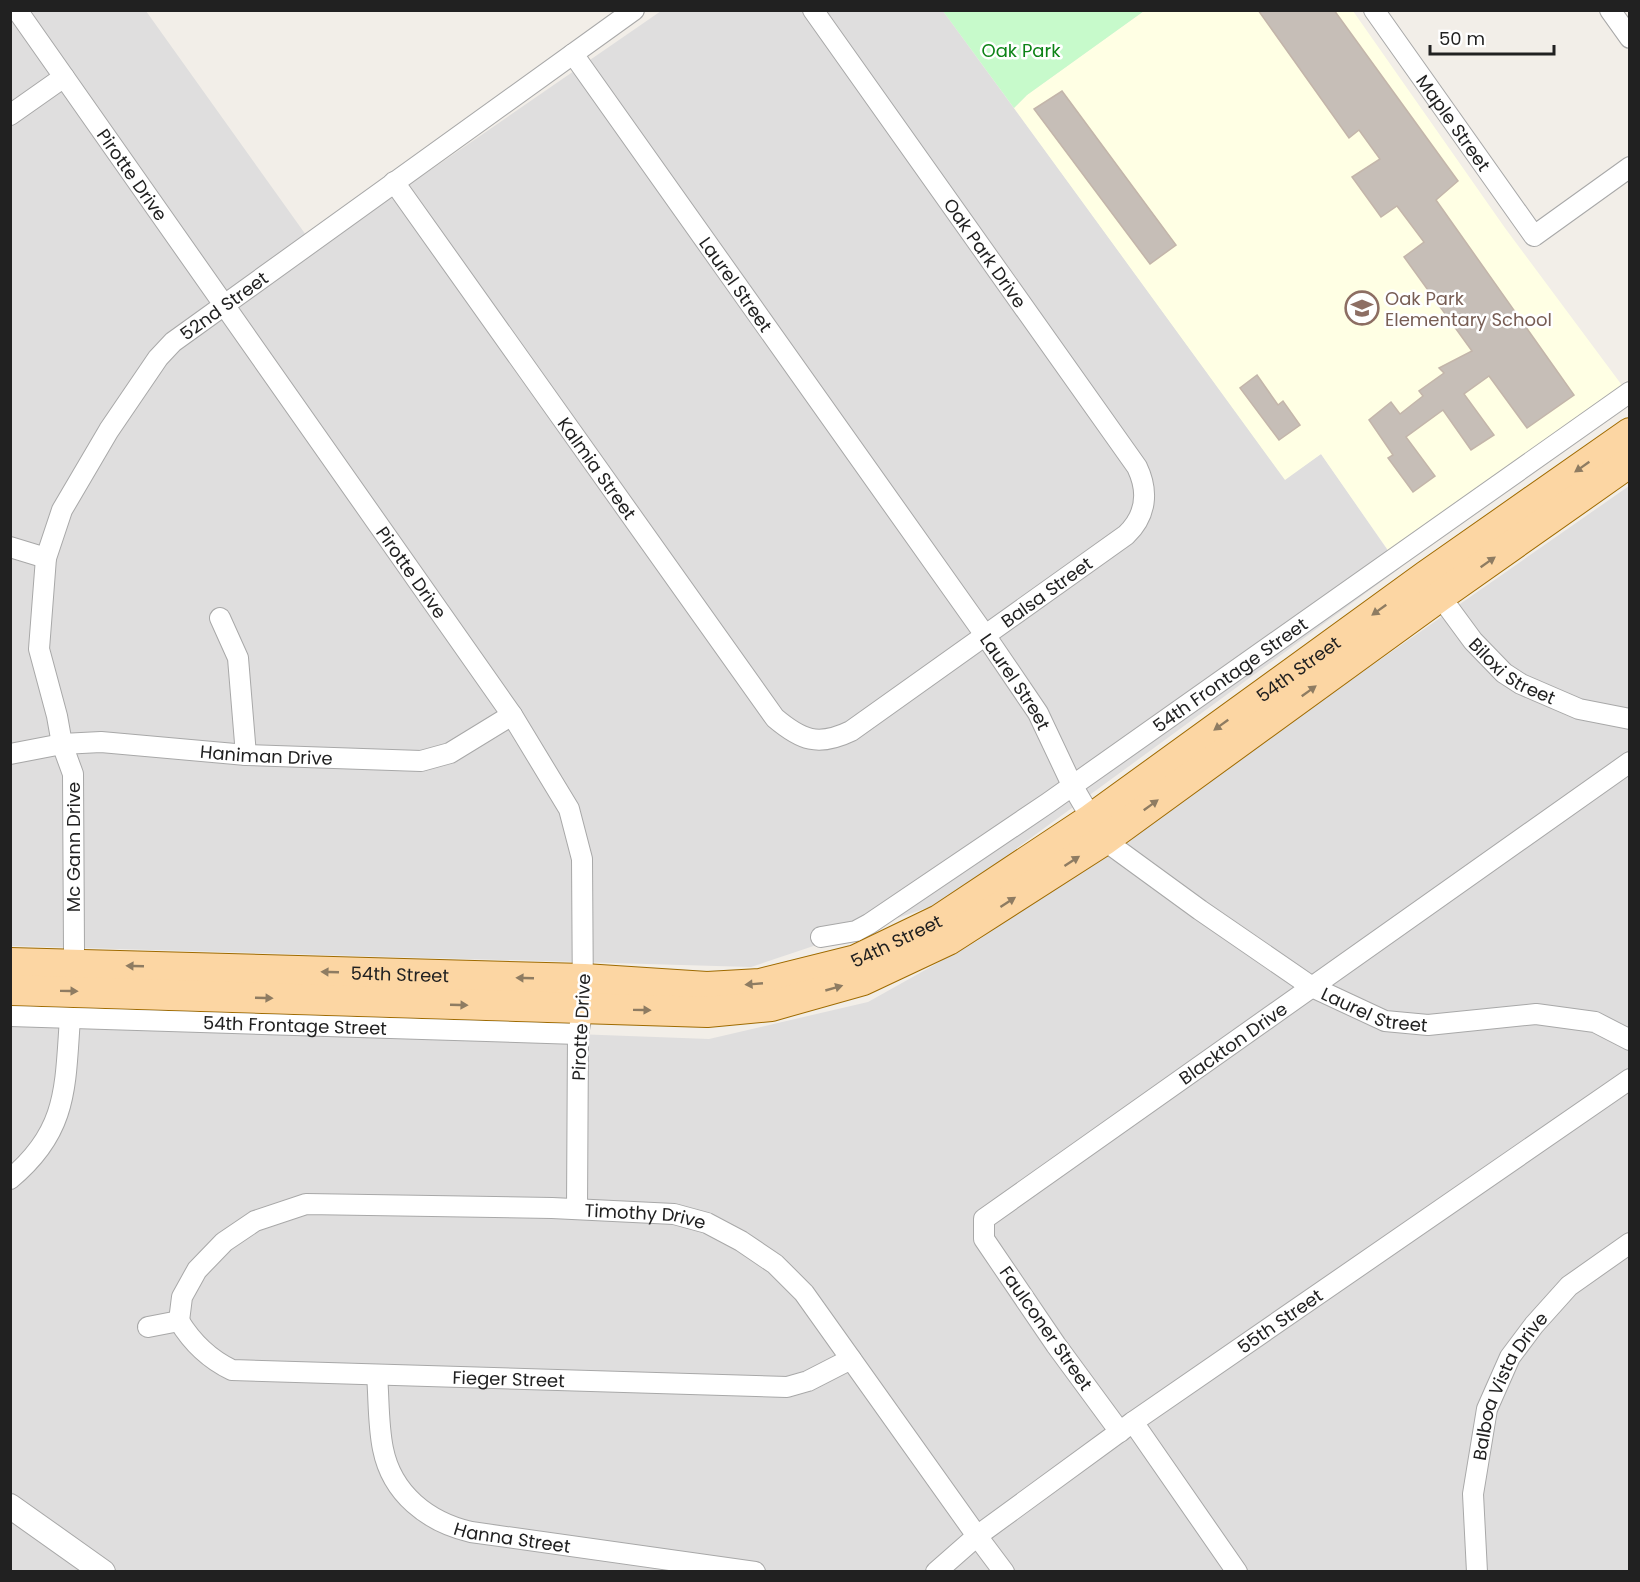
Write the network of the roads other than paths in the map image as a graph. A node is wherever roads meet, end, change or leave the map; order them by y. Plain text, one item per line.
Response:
1 (17, 10) edge
2 (634, 10) edge
3 (813, 10) edge
4 (1374, 10) edge
5 (1610, 10) edge
6 (1629, 38) edge
7 (573, 54) junction
8 (64, 77) junction
9 (10, 115) edge
10 (1629, 167) edge
11 (394, 182) junction
12 (224, 305) junction
13 (1629, 392) edge
14 (1629, 433) edge
15 (1629, 462) edge
16 (1144, 501) joint
17 (10, 547) edge
18 (46, 558) junction
19 (1433, 586) junction
20 (220, 618) dead end
21 (985, 636) junction
22 (512, 714) junction
23 (1629, 719) edge
24 (812, 740) joint
25 (62, 744) junction
26 (10, 753) edge
27 (246, 755) junction
28 (1629, 762) edge
29 (1072, 785) junction
30 (1097, 829) junction
31 (821, 937) dead end
32 (74, 952) dead end
33 (10, 963) edge
34 (584, 979) junction
35 (1312, 987) junction
36 (10, 990) edge
37 (10, 1016) edge
38 (70, 1018) junction
39 (581, 1022) junction
40 (1629, 1040) edge
41 (1629, 1079) edge
42 (10, 1179) edge
43 (577, 1209) junction
44 (984, 1219) joint
45 (1629, 1244) edge
46 (179, 1321) junction
47 (148, 1327) dead end
48 (851, 1359) junction
49 (377, 1375) junction
50 (1126, 1427) junction
51 (10, 1506) edge
52 (977, 1536) junction
53 (103, 1572) edge
54 (755, 1572) edge
55 (936, 1572) edge
56 (1004, 1572) edge
57 (1237, 1572) edge
58 (1477, 1572) edge

1 - 8 street, Pirotte Drive
2 - 7 street, 52nd Street
3 - 16 street, Oak Park Drive
4 - 10 street, Maple Street
5 - 6 street
7 - 11 street, 52nd Street
7 - 21 street, Laurel Street
8 - 9 street
8 - 12 street, Pirotte Drive
11 - 12 street, 52nd Street
11 - 24 street, Kalmia Street
12 - 18 street, 52nd Street
12 - 22 street, Pirotte Drive
13 - 29 street, 54th Frontage Street
14 -> 19 main road, 54th Street
19 -> 15 main road, 54th Street
16 - 21 street, Balsa Street
17 - 18 street
18 - 25 street, 52nd Street
19 - 23 street, Biloxi Street
19 - 30 main road, 54th Street
20 - 27 street
21 - 24 street, Balsa Street
21 - 29 street, Laurel Street
22 - 27 street, Haniman Drive
22 - 34 street, Pirotte Drive
25 - 26 street, Haniman Drive
25 - 27 street, Haniman Drive
25 - 32 street, Mc Gann Drive
28 - 35 street, Blackton Drive
29 - 30 street, Laurel Street
29 - 31 street, 54th Frontage Street
30 -> 34 main road, 54th Street
30 - 35 street, Laurel Street
39 -> 30 main road, 54th Street
34 -> 33 main road, 54th Street
34 - 39 street, Pirotte Drive
35 - 40 street, Laurel Street
35 - 44 street, Blackton Drive
36 -> 39 main road, 54th Street
37 - 38 street, 54th Frontage Street
38 - 39 street, 54th Frontage Street
38 - 42 street
39 - 43 street, Pirotte Drive
41 - 50 street, 55th Street
43 - 46 street, Timothy Drive
43 - 48 street, Timothy Drive
44 - 50 street, Faulconer Street
45 - 58 street, Balboa Vista Drive
46 - 47 street
46 - 49 street, Fieger Street
48 - 49 street, Fieger Street
48 - 52 street, Timothy Drive
49 - 54 street, Hanna Street
50 - 52 street, 55th Street
50 - 57 street, Faulconer Street
51 - 53 street
52 - 55 street, 55th Street
52 - 56 street, Timothy Drive

